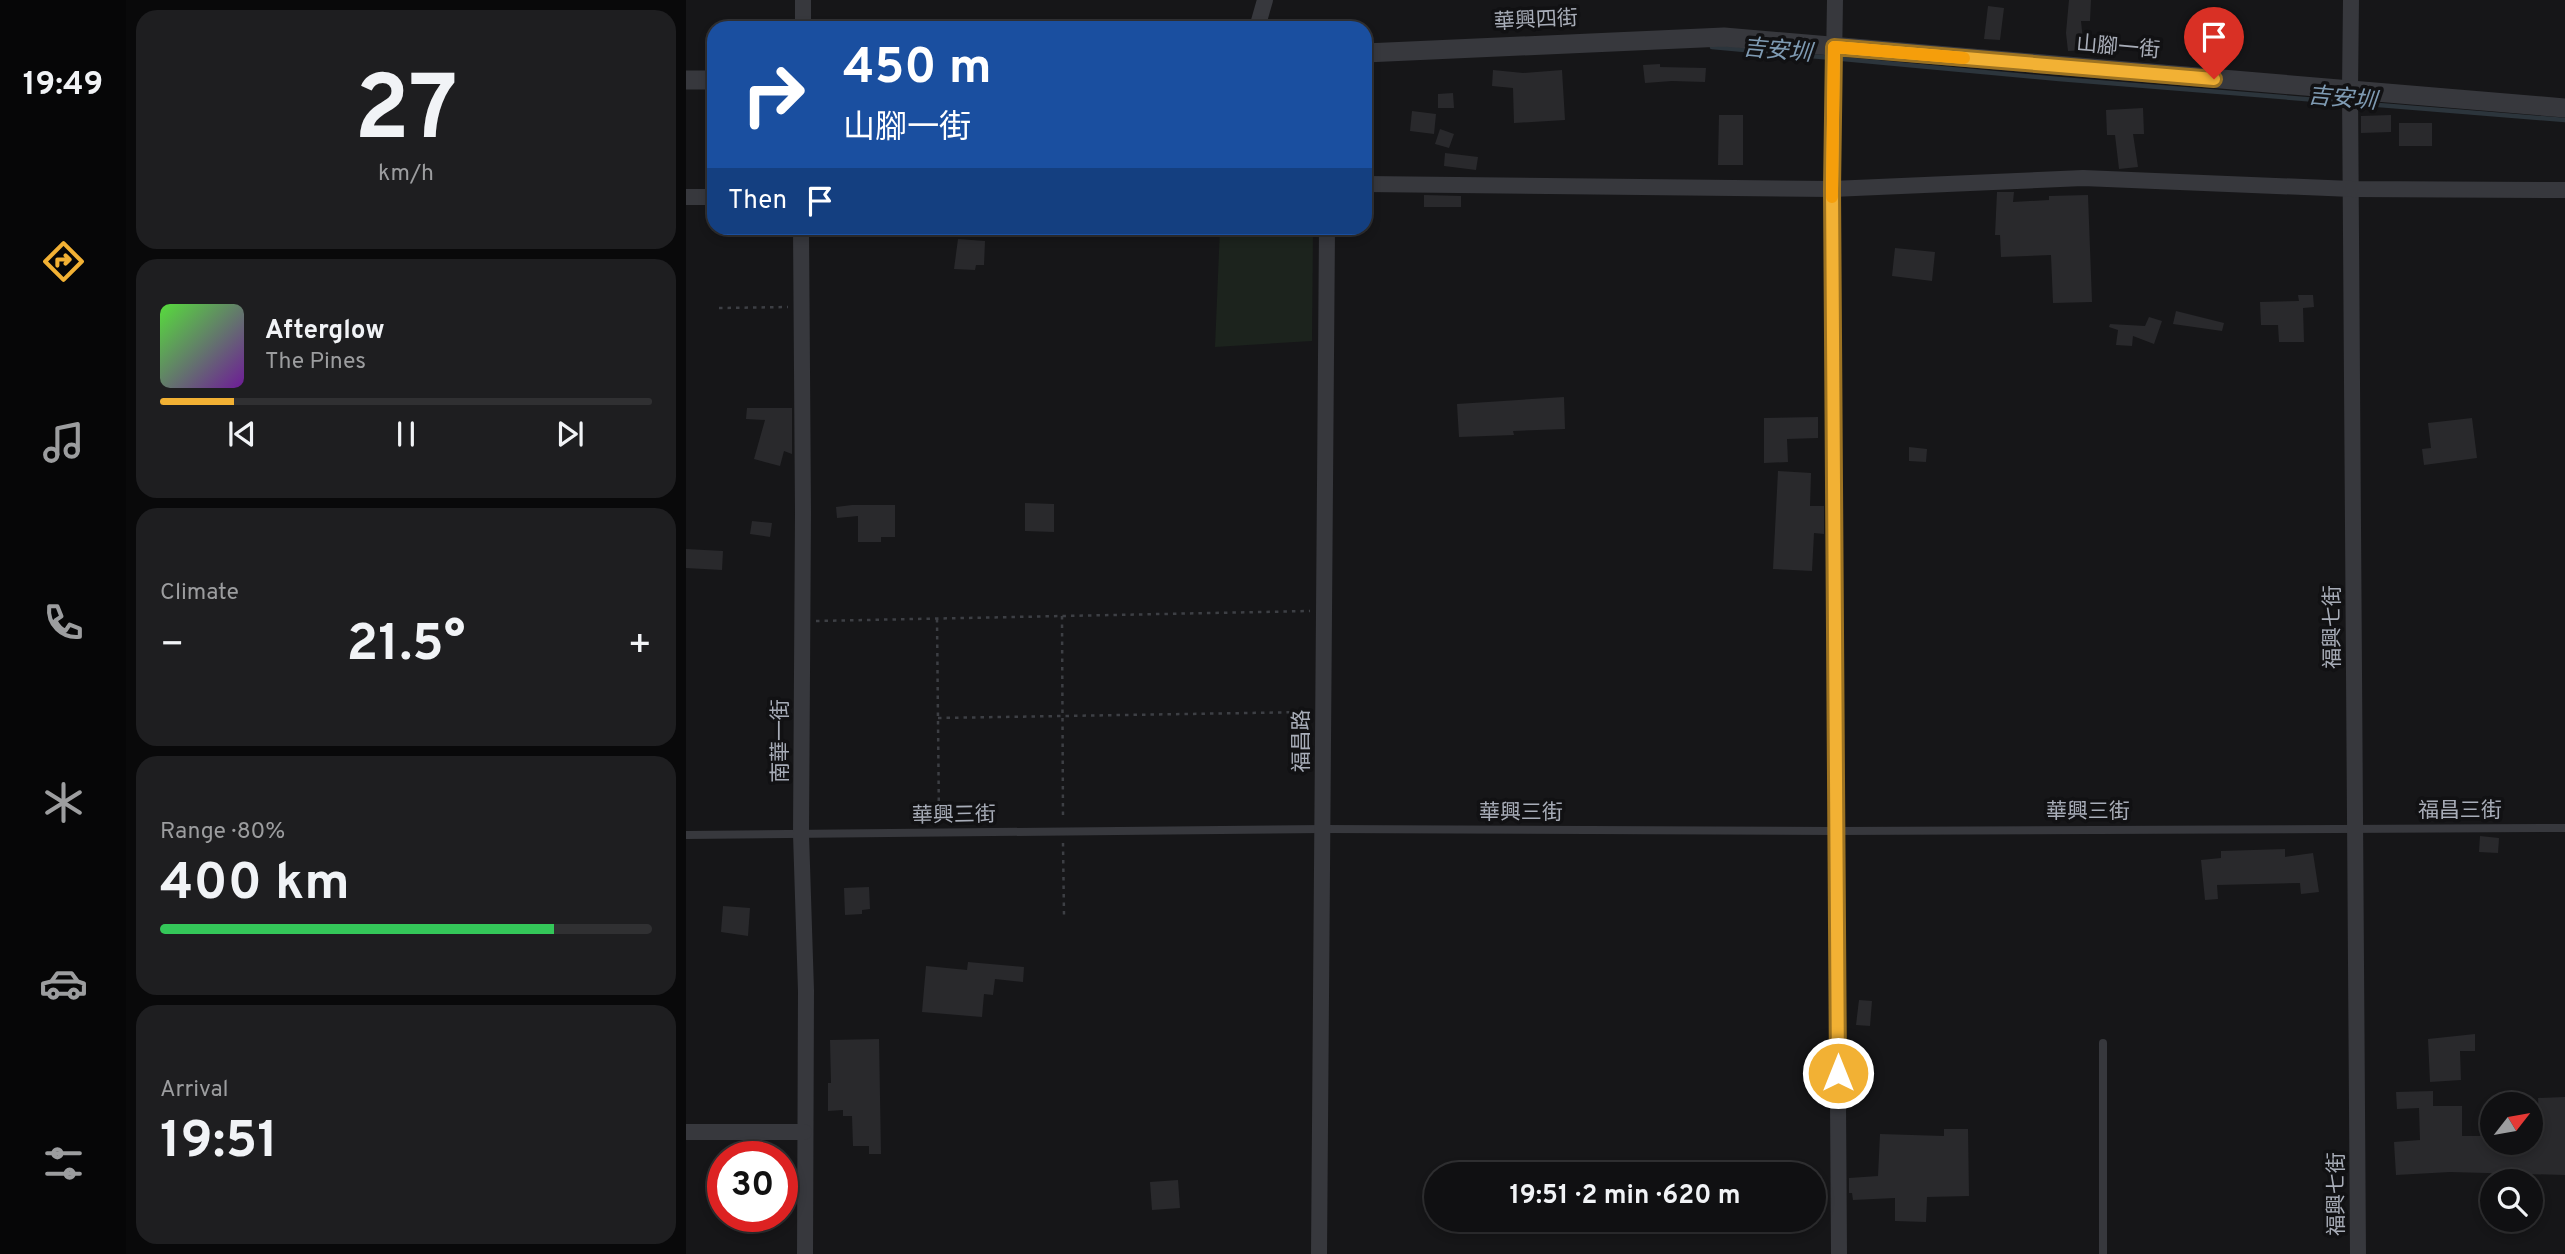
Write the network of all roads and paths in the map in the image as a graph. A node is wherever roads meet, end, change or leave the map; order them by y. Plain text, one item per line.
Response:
1 (803, 0) edge
2 (1265, 0) edge
3 (1835, 0) edge
4 (2351, 0) edge
5 (803, 21) edge
6 (1259, 21) edge
7 (1372, 52) edge
8 (1834, 56) junction
9 (686, 80) edge
10 (707, 80) edge
11 (2350, 98) junction
12 (2565, 108) edge
13 (1372, 184) edge
14 (2352, 188) junction
15 (1832, 189) junction
16 (2565, 190) edge
17 (686, 197) edge
18 (707, 197) edge
19 (801, 235) edge
20 (1327, 235) edge
21 (802, 307) junction
22 (719, 308) dead end
23 (1323, 611) junction
24 (1062, 616) junction
25 (937, 619) junction
26 (803, 622) junction
27 (1323, 712) junction
28 (1063, 716) junction
29 (938, 718) junction
30 (2356, 828) junction
31 (2565, 828) edge
32 (1323, 830) junction
33 (1836, 831) junction
34 (1063, 832) junction
35 (939, 833) junction
36 (686, 835) edge
37 (801, 835) junction
38 (1064, 916) dead end
39 (2103, 1043) dead end
40 (686, 1132) edge
41 (804, 1132) junction
42 (805, 1254) edge
43 (1319, 1254) edge
44 (1839, 1254) edge
45 (2103, 1254) edge
46 (2358, 1254) edge

1 - 5 street
2 - 6 street
3 - 8 street
4 - 11 street, 福興七街
7 - 8 street, 華興四街
8 - 11 street, 山腳一街
8 - 15 street
9 - 10 street
11 - 12 street, 山腳一街
11 - 14 street, 福興七街
13 - 15 street
14 - 15 street
14 - 16 street
14 - 30 street, 福興七街
15 - 33 street
17 - 18 street
19 - 21 street, 南華一街
20 - 23 street, 福昌路
21 - 22 path
21 - 26 street, 南華一街
23 - 24 path
23 - 27 street, 福昌路
24 - 25 path
24 - 28 path
25 - 26 path
25 - 29 path
26 - 37 street, 南華一街
27 - 28 path
27 - 32 street, 福昌路
28 - 29 path
28 - 34 path
29 - 35 path
30 - 31 lane, 福昌三街
30 - 33 lane, 華興三街
30 - 46 street, 福興七街
32 - 33 lane, 華興三街
32 - 34 lane, 華興三街
32 - 43 street, 福昌路
33 - 44 street
34 - 35 lane, 華興三街
34 - 38 path
35 - 37 lane, 華興三街
36 - 37 lane, 華興三街
37 - 41 street, 南華一街
39 - 45 lane
40 - 41 street
41 - 42 street, 南華一街

